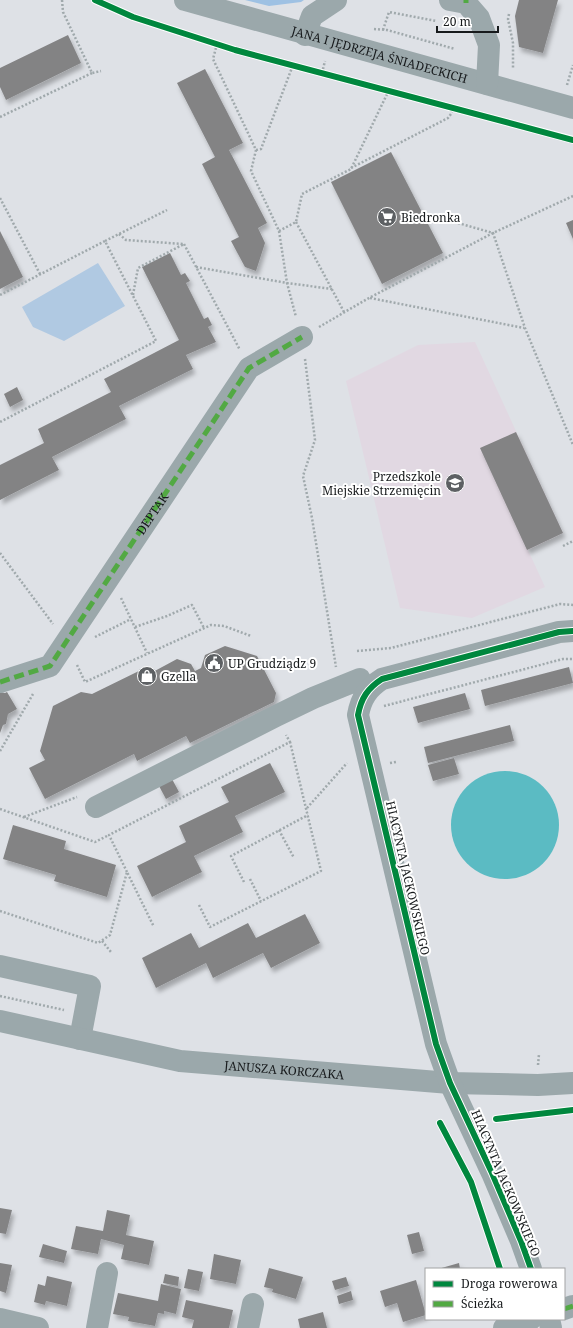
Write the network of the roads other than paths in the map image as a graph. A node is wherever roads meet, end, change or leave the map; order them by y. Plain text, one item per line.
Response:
1 (186, 0) edge
2 (336, 0) edge
3 (450, 0) edge
4 (305, 34) junction
5 (487, 84) junction
6 (569, 100) edge
7 (302, 337) road end
8 (573, 631) edge
9 (0, 682) edge
10 (365, 693) junction
11 (96, 807) road end
12 (0, 966) edge
13 (0, 1021) edge
14 (80, 1039) junction
15 (450, 1083) junction
16 (573, 1083) edge
17 (531, 1268) edge
18 (108, 1272) dead end
19 (253, 1304) dead end
20 (0, 1319) edge
21 (528, 1320) edge
22 (38, 1328) edge
23 (97, 1328) edge
24 (248, 1328) edge
25 (504, 1328) edge

1 - 4 street, JANA I JĘDRZEJA ŚNIADECKICH
2 - 4 street
3 - 5 street
4 - 5 street, JANA I JĘDRZEJA ŚNIADECKICH
5 - 6 street, JANA I JĘDRZEJA ŚNIADECKICH
7 - 9 street, DEPTAK
8 - 10 street
10 - 11 street
10 - 15 street, HIACYNTA JACKOWSKIEGO
12 - 14 street
13 - 14 street, JANUSZA KORCZAKA
14 - 15 street, JANUSZA KORCZAKA
15 - 16 street, JANUSZA KORCZAKA
15 - 17 street, HIACYNTA JACKOWSKIEGO
18 - 23 street
19 - 24 street
20 - 22 street
21 - 25 street

